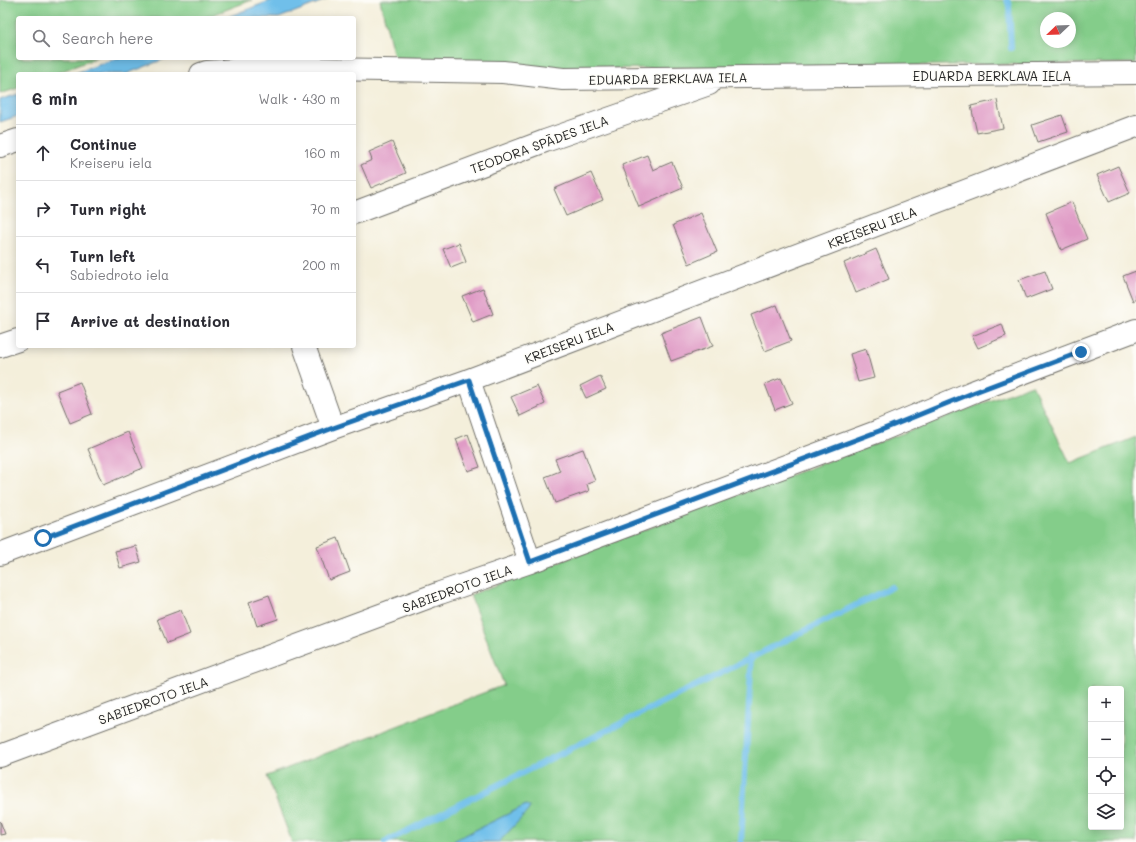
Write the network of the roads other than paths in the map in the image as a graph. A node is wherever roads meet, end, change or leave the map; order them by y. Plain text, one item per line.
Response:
1 (208, 72) edge
2 (1136, 73) edge
3 (725, 78) junction
4 (1136, 126) edge
5 (16, 141) edge
6 (0, 146) edge
7 (356, 212) edge
8 (1136, 330) edge
9 (16, 341) edge
10 (0, 346) edge
11 (305, 348) edge
12 (469, 380) junction
13 (333, 428) junction
14 (0, 554) edge
15 (530, 562) junction
16 (0, 756) edge

1 - 3 street, EDUARDA BERKLAVA IELA
2 - 3 street, EDUARDA BERKLAVA IELA
3 - 7 street, TEODORA SPĀDES IELA
4 - 12 street, KREISERU IELA
5 - 6 street
8 - 15 street, SABIEDROTO IELA
9 - 10 street
11 - 13 street
12 - 13 street, KREISERU IELA
12 - 15 street
13 - 14 street, KREISERU IELA
15 - 16 street, SABIEDROTO IELA

